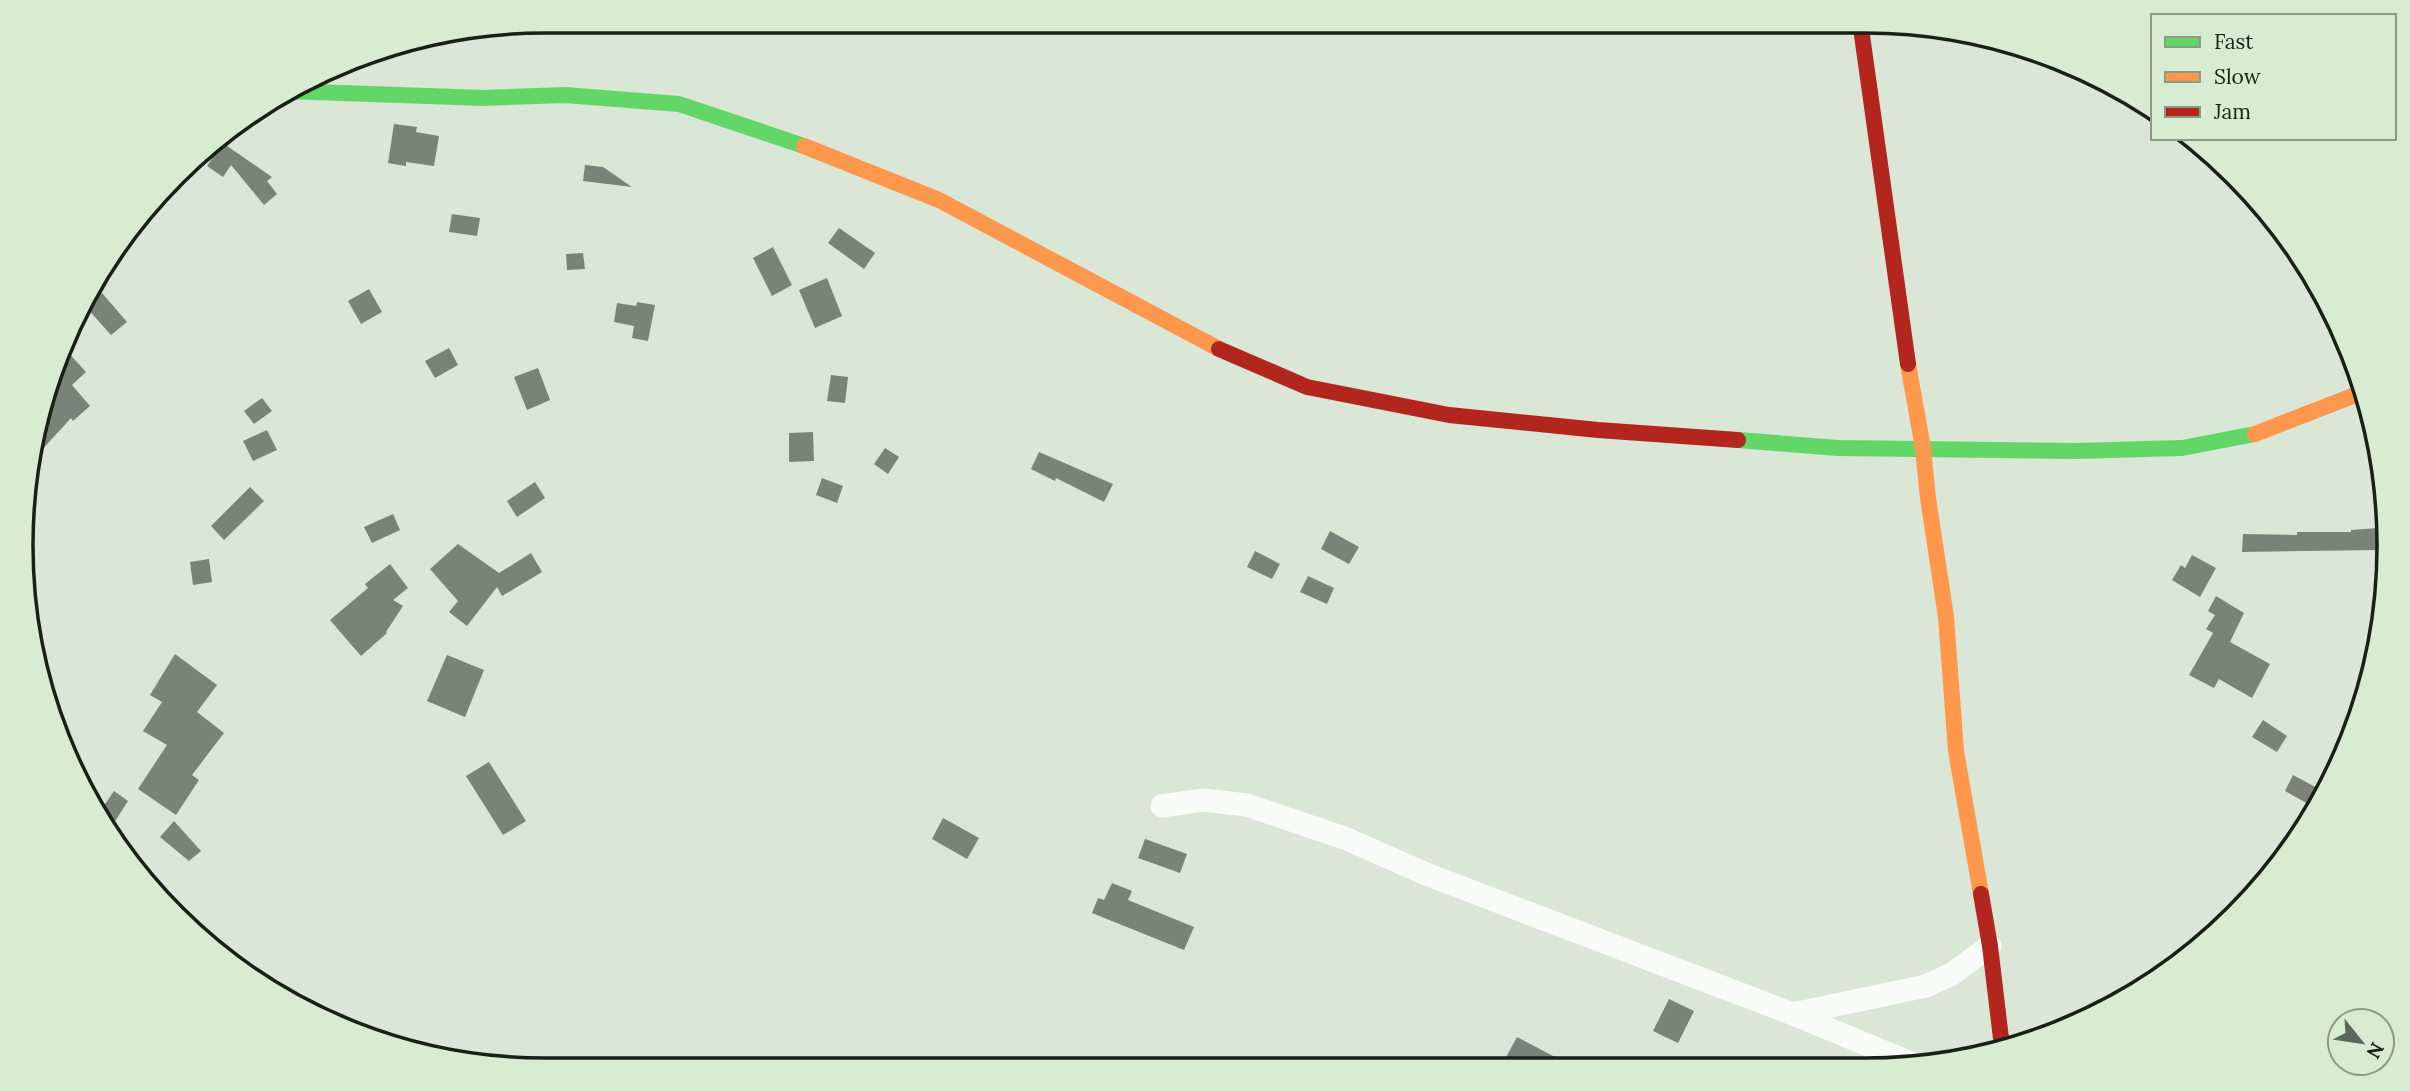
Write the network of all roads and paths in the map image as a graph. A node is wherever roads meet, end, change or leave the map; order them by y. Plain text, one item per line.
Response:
1 (1862, 33) edge
2 (308, 92) edge
3 (2354, 395) edge
4 (1923, 448) junction
5 (1162, 806) dead end
6 (1990, 946) junction
7 (1793, 1014) junction
8 (2002, 1039) edge
9 (1896, 1057) edge

1 - 4 street
2 - 4 street
3 - 4 street
4 - 6 street
5 - 7 street
6 - 7 street
6 - 8 street
7 - 9 street

